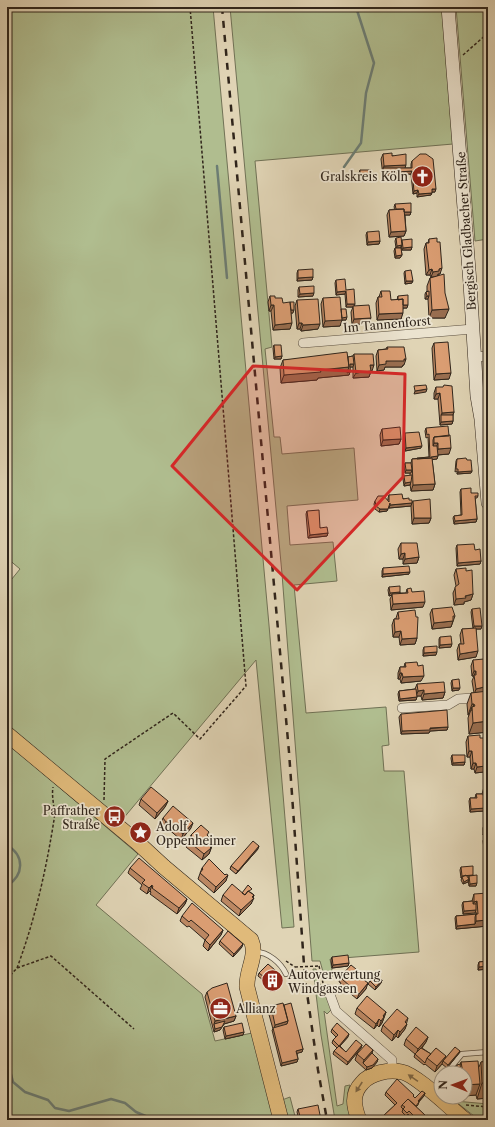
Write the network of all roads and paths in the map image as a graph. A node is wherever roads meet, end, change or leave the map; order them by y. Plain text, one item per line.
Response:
1 (190, 7) edge
2 (448, 7) edge
3 (488, 33) edge
4 (452, 57) junction
5 (473, 329) junction
6 (303, 343) dead end
7 (488, 356) edge
8 (474, 357) junction
9 (488, 503) edge
10 (488, 697) edge
11 (402, 708) dead end
12 (7, 734) edge
13 (55, 784) dead end
14 (104, 815) junction
15 (254, 952) junction
16 (282, 959) dead end
17 (17, 968) junction
18 (286, 974) dead end
19 (7, 979) edge
20 (322, 981) dead end
21 (328, 989) dead end
22 (134, 1029) dead end
23 (488, 1052) edge
24 (453, 1065) edge
25 (392, 1071) junction
26 (433, 1088) edge
27 (430, 1092) junction
28 (488, 1107) edge
29 (456, 1114) edge
30 (281, 1120) edge
31 (360, 1120) edge

1 - 14 path
2 - 4 main road, Bergisch Gladbacher Straße
3 - 4 path
4 - 5 main road, Bergisch Gladbacher Straße
5 - 6 street, Im Tannenforst
5 - 8 main road, Bergisch Gladbacher Straße
7 - 8 street
8 - 9 main road, Bergisch Gladbacher Straße
10 - 11 street
12 - 14 main road
13 - 17 path
14 - 15 main road
15 - 18 lane
15 - 30 main road
16 - 20 path, bridge
17 - 19 path
17 - 22 path
21 - 25 street
23 - 24 lane
27 -> 25 main road
25 -> 31 main road
26 - 27 lane
27 - 29 main road
28 - 29 path

